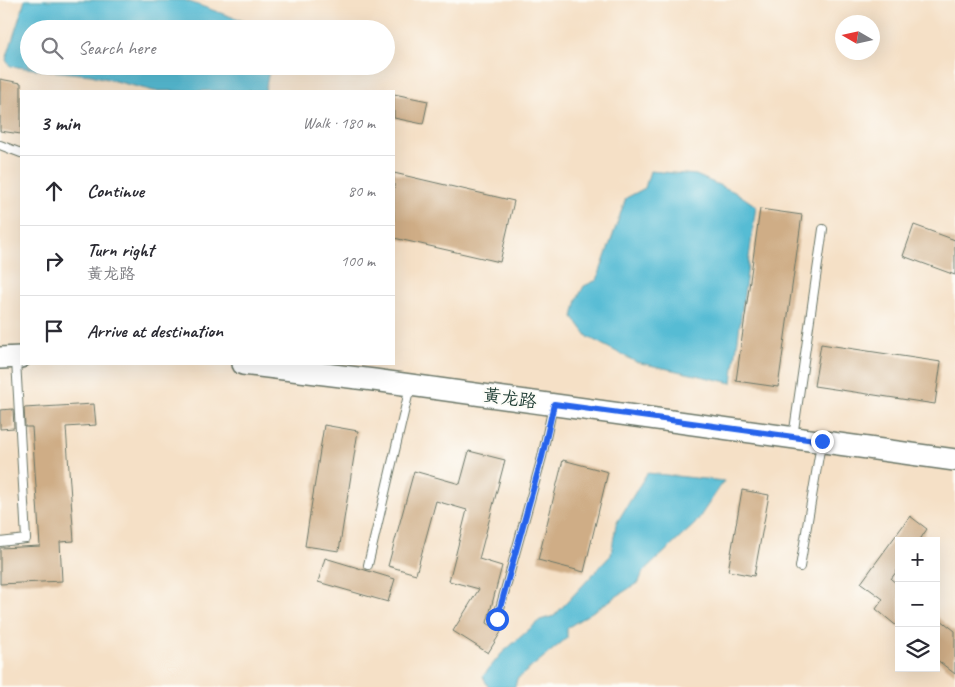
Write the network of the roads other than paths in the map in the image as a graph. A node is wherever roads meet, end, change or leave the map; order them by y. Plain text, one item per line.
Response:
1 (0, 145) edge
2 (20, 153) edge
3 (823, 229) dead end
4 (12, 357) edge
5 (251, 365) edge
6 (410, 385) junction
7 (554, 404) junction
8 (793, 438) junction
9 (822, 441) junction
10 (955, 460) edge
11 (0, 542) edge
12 (368, 565) dead end
13 (800, 567) dead end
14 (497, 619) dead end

1 - 2 lane
3 - 8 lane
4 - 11 lane
5 - 6 main road, 黄龙路
6 - 7 main road, 黄龙路
6 - 12 lane
7 - 8 main road, 黄龙路
7 - 14 lane
8 - 9 main road, 黄龙路
9 - 10 main road, 黄龙路
9 - 13 lane

